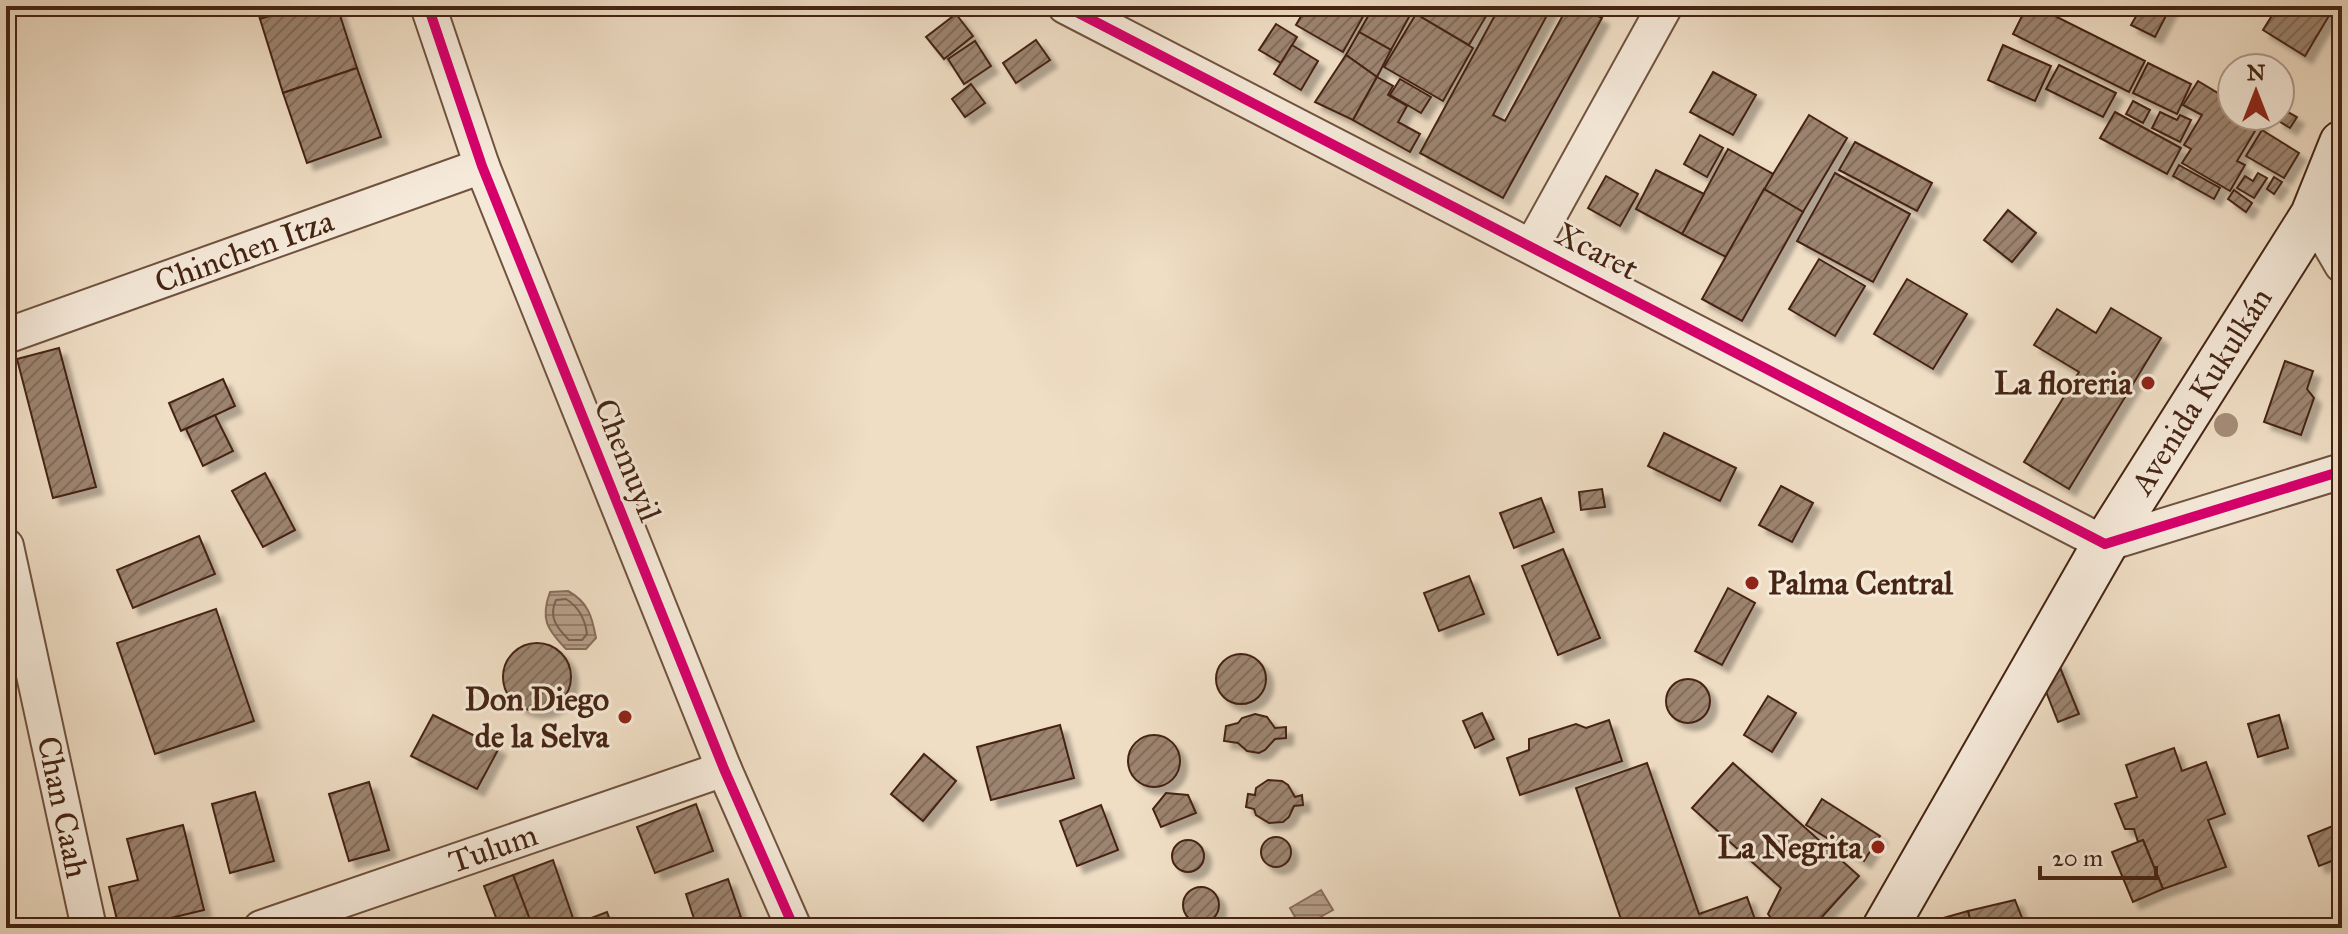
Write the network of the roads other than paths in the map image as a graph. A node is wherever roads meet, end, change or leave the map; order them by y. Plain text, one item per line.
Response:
1 (428, 6) edge
2 (1065, 6) edge
3 (1665, 6) edge
4 (2342, 143) edge
5 (482, 166) junction
6 (2313, 215) junction
7 (1532, 246) junction
8 (2342, 265) edge
9 (6, 336) edge
10 (2342, 471) edge
11 (2105, 544) junction
12 (6, 546) edge
13 (724, 769) junction
14 (89, 928) edge
15 (261, 928) edge
16 (794, 928) edge
17 (1885, 928) edge

1 - 5 street, Chemuyil
2 - 7 street, Xcaret
3 - 7 street
4 - 6 street, Avenida Kukulkán
5 - 9 street, Chinchen Itza
5 - 13 street, Chemuyil
6 - 8 street
6 - 11 street, Avenida Kukulkán
7 - 11 street, Xcaret
10 - 11 street
11 - 17 street, Avenida Kukulkán
12 - 14 street, Chan Caah
13 - 15 street, Tulum
13 - 16 street, Chemuyil

